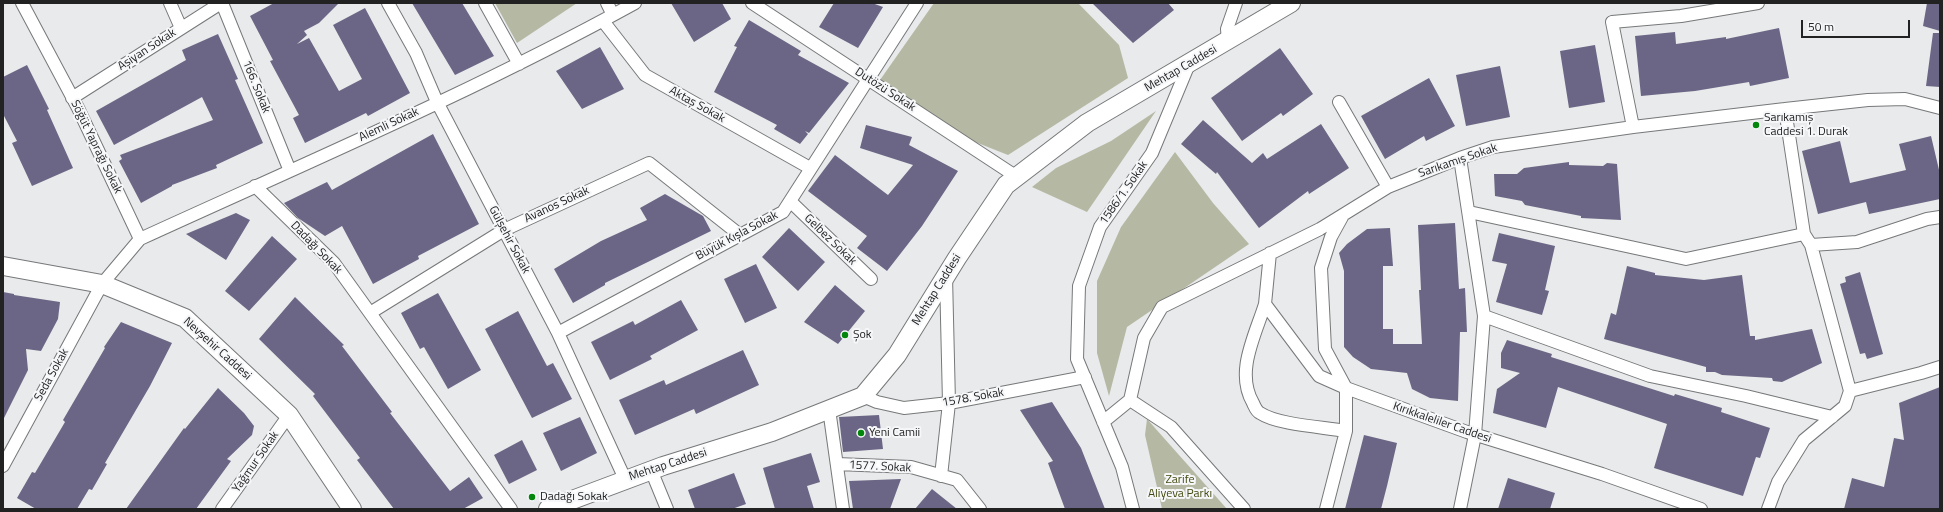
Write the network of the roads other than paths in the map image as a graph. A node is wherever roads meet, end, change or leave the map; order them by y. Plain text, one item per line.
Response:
1 (22, 3) edge
2 (170, 3) edge
3 (221, 3) edge
4 (388, 3) edge
5 (486, 3) edge
6 (607, 3) edge
7 (635, 3) edge
8 (752, 3) edge
9 (917, 3) edge
10 (1236, 3) edge
11 (1291, 3) edge
12 (1758, 3) edge
13 (608, 18) junction
14 (181, 28) junction
15 (1228, 41) junction
16 (519, 64) junction
17 (1189, 64) junction
18 (868, 78) junction
19 (72, 98) junction
20 (437, 102) junction
21 (1339, 102) dead end
22 (1940, 108) edge
23 (1785, 109) junction
24 (1633, 127) junction
25 (1460, 158) junction
26 (810, 168) junction
27 (290, 171) junction
28 (1017, 177) junction
29 (255, 186) junction
30 (1388, 187) junction
31 (790, 201) junction
32 (1469, 212) junction
33 (1343, 215) junction
34 (1940, 217) edge
35 (504, 230) junction
36 (1804, 234) junction
37 (740, 235) junction
38 (140, 239) junction
39 (1811, 245) junction
40 (1270, 252) junction
41 (3, 266) edge
42 (946, 275) junction
43 (871, 279) dead end
44 (102, 284) junction
45 (1265, 304) junction
46 (370, 313) junction
47 (1484, 316) junction
48 (558, 333) junction
49 (1940, 366) edge
50 (1084, 377) junction
51 (1346, 388) junction
52 (1850, 392) junction
53 (863, 396) junction
54 (1130, 400) junction
55 (949, 403) junction
56 (829, 409) junction
57 (289, 415) junction
58 (1832, 417) junction
59 (1103, 422) junction
60 (1346, 431) junction
61 (1475, 435) junction
62 (8, 446) edge
63 (837, 464) junction
64 (3, 466) edge
65 (651, 470) junction
66 (941, 476) junction
67 (625, 479) junction
68 (352, 508) edge
69 (222, 509) edge
70 (511, 509) edge
71 (548, 509) edge
72 (667, 509) edge
73 (844, 509) edge
74 (980, 509) edge
75 (1133, 509) edge
76 (1244, 509) edge
77 (1326, 509) edge
78 (1460, 509) edge
79 (1701, 509) edge
80 (1768, 509) edge

1 - 19 street, Söğüt Yaprağı Sokak
2 - 14 street
3 - 14 street, Aşiyan Sokak
3 - 27 street, 166. Sokak
4 - 20 street, Gülşehir Sokak
5 - 16 street
6 - 13 street, Aktaş Sokak
7 - 13 street, Alemli Sokak
8 - 18 street, Dutözü Sokak
9 - 18 street, Büyük Kışla Sokak
10 - 15 street
11 - 15 main road, Mehtap Caddesi
12 - 24 street
13 - 16 street, Alemli Sokak
13 - 26 street, Aktaş Sokak
14 - 19 street, Aşiyan Sokak
15 - 17 main road, Mehtap Caddesi
16 - 20 street, Alemli Sokak
17 - 28 main road, Mehtap Caddesi
17 - 50 street, 1586/1. Sokak
18 - 26 street, Büyük Kışla Sokak
18 - 28 street, Dutözü Sokak
19 - 38 street, Söğüt Yaprağı Sokak
20 - 27 street, Alemli Sokak
20 - 35 street, Gülşehir Sokak
21 - 30 street
22 - 23 street, Sarıkamış Sokak
23 - 24 street, Sarıkamış Sokak
23 - 36 street
24 - 25 street, Sarıkamış Sokak
25 - 30 street, Sarıkamış Sokak
25 - 32 street
26 - 31 street, Büyük Kışla Sokak
27 - 29 street, Alemli Sokak
28 - 42 main road, Mehtap Caddesi
29 - 38 street, Alemli Sokak
29 - 46 street, Dadağı Sokak
30 - 33 street, Sarıkamış Sokak
31 - 37 street, Büyük Kışla Sokak
31 - 43 street, Gelbez Sokak
32 - 36 street
32 - 47 street
33 - 40 street, Sarıkamış Sokak
33 - 51 street
34 - 39 street
35 - 37 street, Avanos Sokak
35 - 46 street, Avanos Sokak
35 - 48 street, Gülşehir Sokak
36 - 39 street
37 - 48 street, Büyük Kışla Sokak
38 - 44 street
39 - 52 street
40 - 45 street
40 - 54 street, Sarıkamış Sokak
41 - 44 main road, Nevşehir Caddesi
42 - 53 main road, Mehtap Caddesi
42 - 55 street
44 - 57 main road, Nevşehir Caddesi
44 - 62 street, Seda Sokak
45 - 51 street, Kırıkkaleliler Caddesi
45 - 60 street
46 - 70 street, Dadağı Sokak
47 - 58 street
47 - 61 street
48 - 67 street, Gülşehir Sokak
49 - 52 street
50 - 55 street, 1578. Sokak
50 - 59 street, 1586/1. Sokak
51 - 60 street
51 - 61 street, Kırıkkaleliler Caddesi
52 - 58 street
53 - 55 street, 1578. Sokak
53 - 56 main road, Mehtap Caddesi
54 - 59 street
54 - 76 street
55 - 66 street
56 - 63 street
56 - 65 main road, Mehtap Caddesi
57 - 68 main road, Nevşehir Caddesi
57 - 69 street, Yağmur Sokak
58 - 80 street
59 - 75 street, 1586/1. Sokak
60 - 77 street
61 - 78 street
61 - 79 street, Kırıkkaleliler Caddesi
62 - 64 street, Seda Sokak
63 - 66 street, 1577. Sokak
63 - 73 street
65 - 67 main road, Mehtap Caddesi
65 - 72 street
66 - 74 street, 1577. Sokak
67 - 71 main road, Mehtap Caddesi

